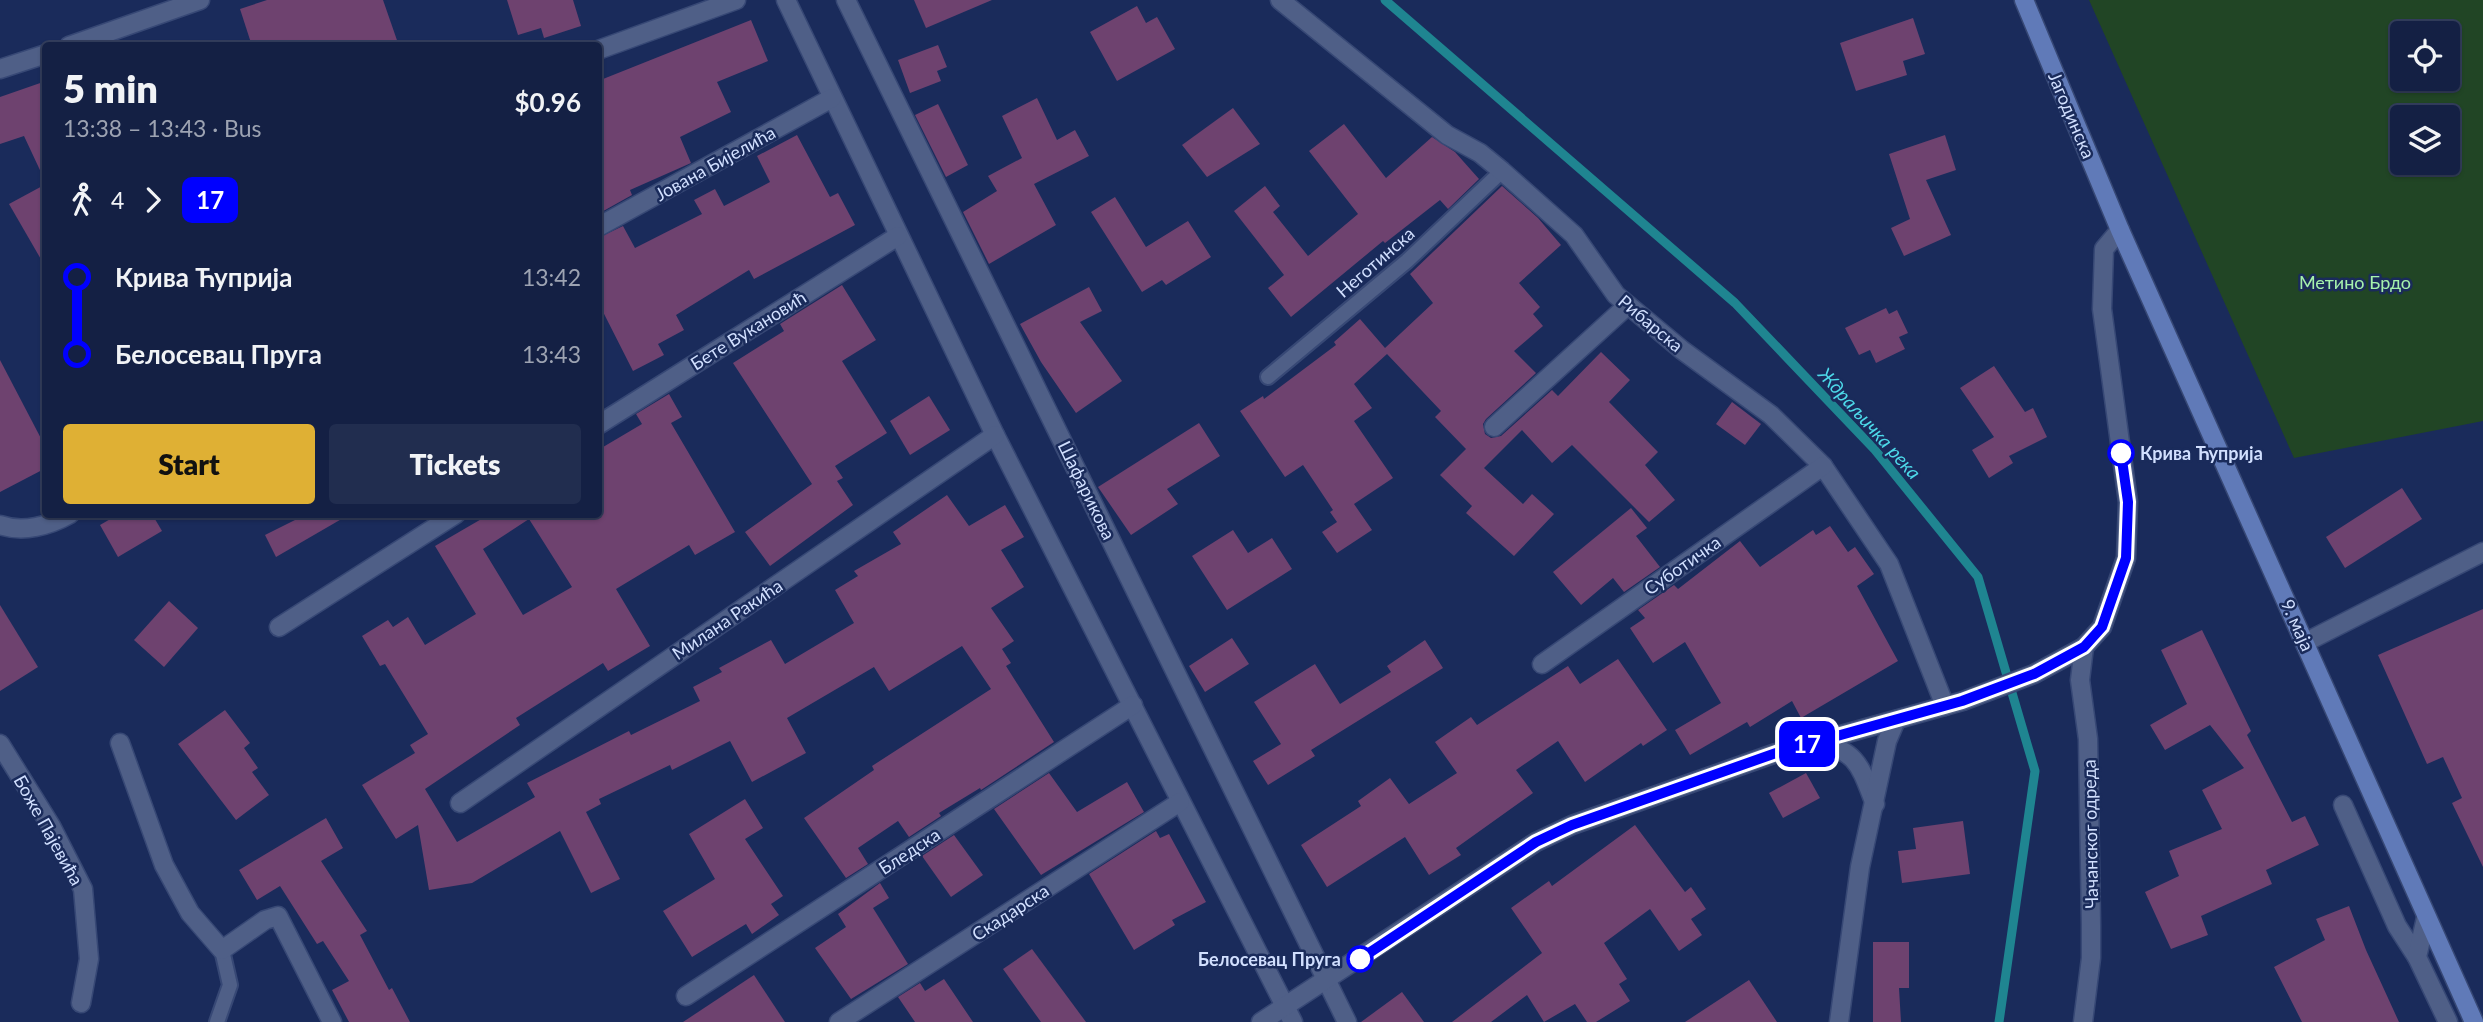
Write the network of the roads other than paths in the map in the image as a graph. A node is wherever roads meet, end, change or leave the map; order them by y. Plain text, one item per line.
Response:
1 (200, 0) edge
2 (736, 0) edge
3 (786, 0) edge
4 (846, 0) edge
5 (1280, 0) edge
6 (2024, 0) edge
7 (80, 42) edge
8 (602, 49) edge
9 (42, 55) edge
10 (0, 69) edge
11 (832, 98) junction
12 (1502, 172) junction
13 (602, 226) edge
14 (2120, 230) junction
15 (898, 236) junction
16 (1628, 305) junction
17 (1268, 377) dead end
18 (602, 422) edge
19 (1494, 427) dead end
20 (995, 435) junction
21 (1823, 466) junction
22 (63, 518) edge
23 (450, 518) edge
24 (0, 526) edge
25 (2483, 552) edge
26 (279, 627) dead end
27 (2306, 642) junction
28 (2084, 647) junction
29 (1542, 664) dead end
30 (1954, 703) junction
31 (1133, 705) junction
32 (1896, 720) junction
33 (1815, 741) junction
34 (120, 743) dead end
35 (0, 744) edge
36 (1180, 802) junction
37 (460, 803) dead end
38 (1875, 804) junction
39 (2343, 805) dead end
40 (2426, 918) junction
41 (222, 950) junction
42 (2417, 957) junction
43 (1328, 980) junction
44 (686, 996) dead end
45 (81, 1003) dead end
46 (1289, 1014) edge
47 (217, 1022) edge
48 (332, 1022) edge
49 (839, 1022) edge
50 (1261, 1022) edge
51 (1347, 1022) edge
52 (1839, 1022) edge
53 (2083, 1022) edge
54 (2448, 1022) edge
55 (2474, 1022) edge

1 - 7 street
2 - 8 street
3 - 11 street
4 - 43 street, Шафарикова
5 - 12 street, Рибарска
6 - 14 main road, Јагодинска
9 - 10 street
11 - 13 street, Јована Бијелића
11 - 15 street
12 - 16 street, Рибарска
12 - 17 lane, Неготинска
14 - 27 main road, 9. маја
14 - 28 street
15 - 18 street, Бете Вукановић
15 - 20 street
16 - 19 street
16 - 21 street, Рибарска
20 - 31 street
20 - 37 street, Милана Ракића
21 - 29 street, Суботичка
21 - 30 street, Рибарска
22 - 24 street
23 - 26 street
25 - 27 street
27 - 40 main road, 9. маја
28 - 30 street
28 - 53 street, Чачанског одреда
30 - 32 street
31 - 36 street
31 - 44 street, Бледска
32 - 33 street
32 - 38 street
33 - 38 street
33 - 43 street
34 - 41 street
35 - 45 street, Боже Пајевића
36 - 46 street
36 - 49 street, Скадарска
38 - 52 street
39 - 42 street
40 - 42 street
40 - 55 main road, 9. маја
41 - 47 lane
41 - 48 street
42 - 54 street
43 - 46 street
43 - 51 street, Шафарикова
46 - 50 street

